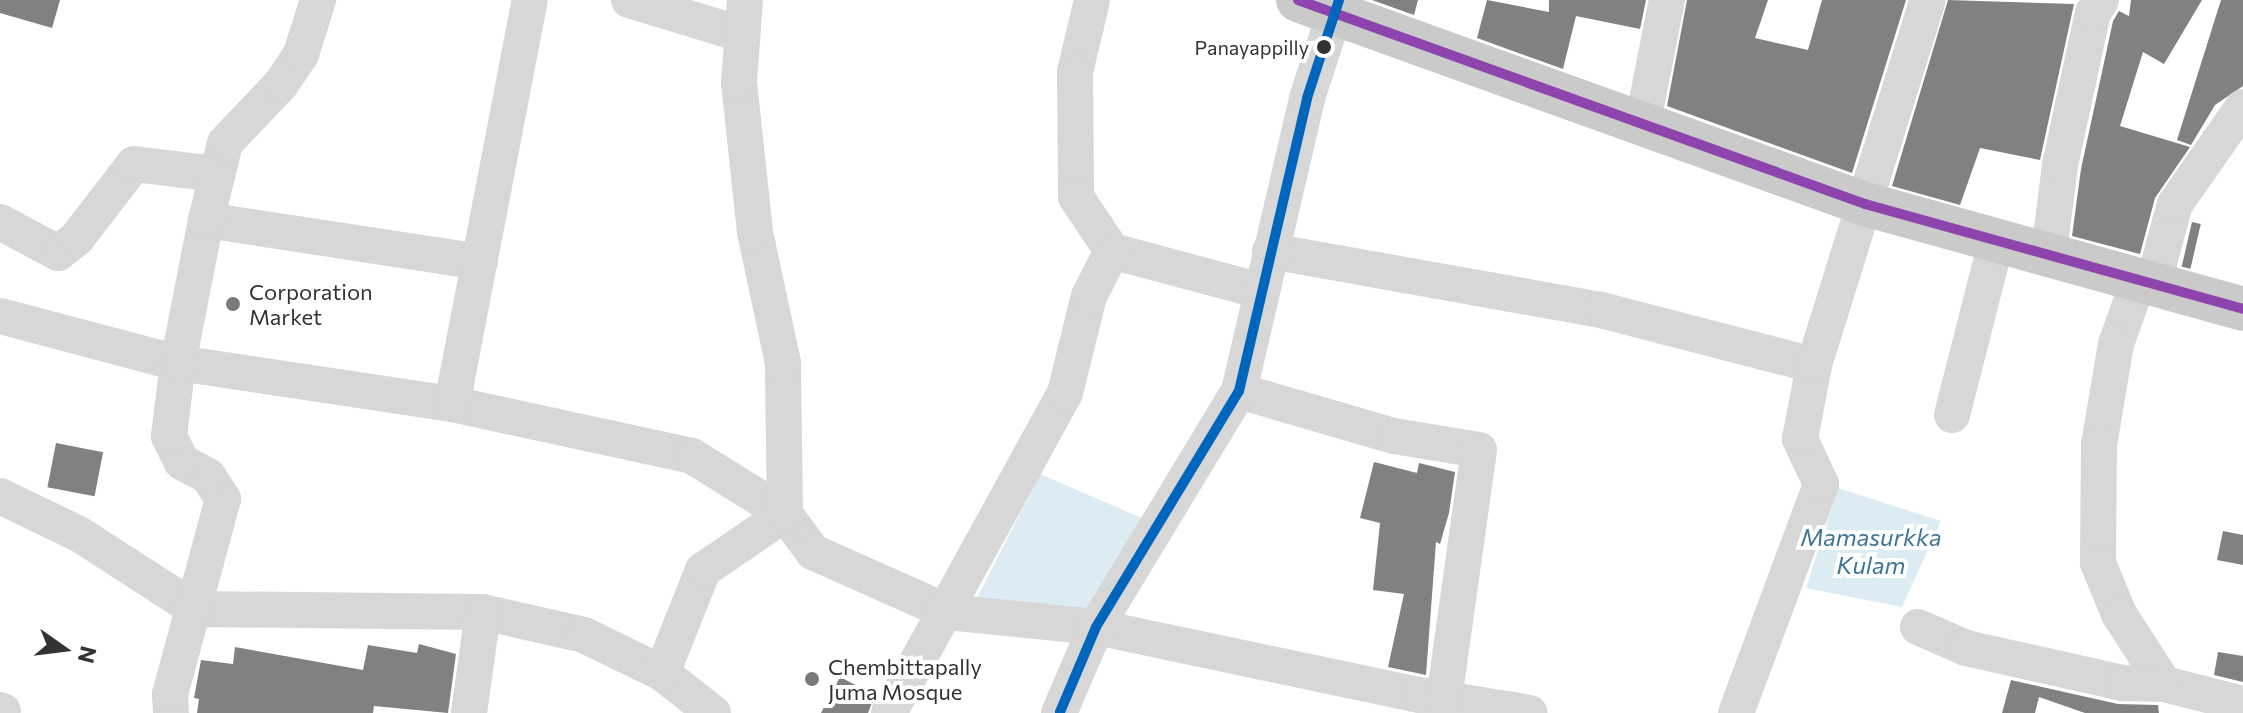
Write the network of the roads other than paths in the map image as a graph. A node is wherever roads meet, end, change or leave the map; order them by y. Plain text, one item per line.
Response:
1 (318, 0) edge
2 (530, 0) edge
3 (629, 0) edge
4 (1092, 0) edge
5 (1667, 0) edge
6 (1928, 0) edge
7 (2101, 0) edge
8 (1325, 5) edge
9 (743, 17) edge
10 (2243, 107) edge
11 (1642, 126) junction
12 (217, 174) junction
13 (1865, 204) junction
14 (206, 220) junction
15 (0, 222) edge
16 (1997, 239) junction
17 (1112, 251) junction
18 (1270, 251) junction
19 (2049, 252) junction
20 (480, 262) junction
21 (2145, 283) junction
22 (1261, 291) junction
23 (2243, 309) edge
24 (0, 316) edge
25 (178, 363) junction
26 (1814, 365) junction
27 (1239, 391) junction
28 (452, 404) junction
29 (1952, 415) dead end
30 (0, 496) edge
31 (785, 514) junction
32 (195, 609) junction
33 (483, 612) junction
34 (948, 612) junction
35 (1096, 627) junction
36 (1918, 627) dead end
37 (662, 673) junction
38 (2164, 684) junction
39 (1427, 702) edge
40 (2243, 704) edge
41 (171, 713) edge
42 (469, 713) edge
43 (713, 713) edge
44 (889, 713) edge
45 (1059, 713) edge
46 (1530, 713) edge
47 (1736, 713) edge

1 - 12 street
2 - 20 street
3 - 9 street
4 - 17 street
5 - 11 street
6 - 13 street
7 - 19 street
8 - 11 main road
8 - 18 street
9 - 31 street
10 - 21 street
11 - 13 main road
12 - 14 street
12 - 15 street
13 - 16 main road
13 - 26 street
14 - 20 street
14 - 25 street
16 - 19 main road
16 - 29 street
17 - 22 street
17 - 34 street
18 - 22 street
18 - 26 street
19 - 21 main road
20 - 28 street
21 - 23 main road
21 - 38 street
22 - 27 street
24 - 25 street
25 - 28 street
25 - 32 street
26 - 47 street
27 - 35 street
27 - 39 street
28 - 31 street
30 - 32 street
31 - 34 street
31 - 37 street
32 - 33 street
32 - 41 street
33 - 37 street
33 - 42 street
34 - 35 street
34 - 44 street
35 - 39 street
35 - 45 street
36 - 38 street
37 - 43 street
38 - 40 street
39 - 46 street

